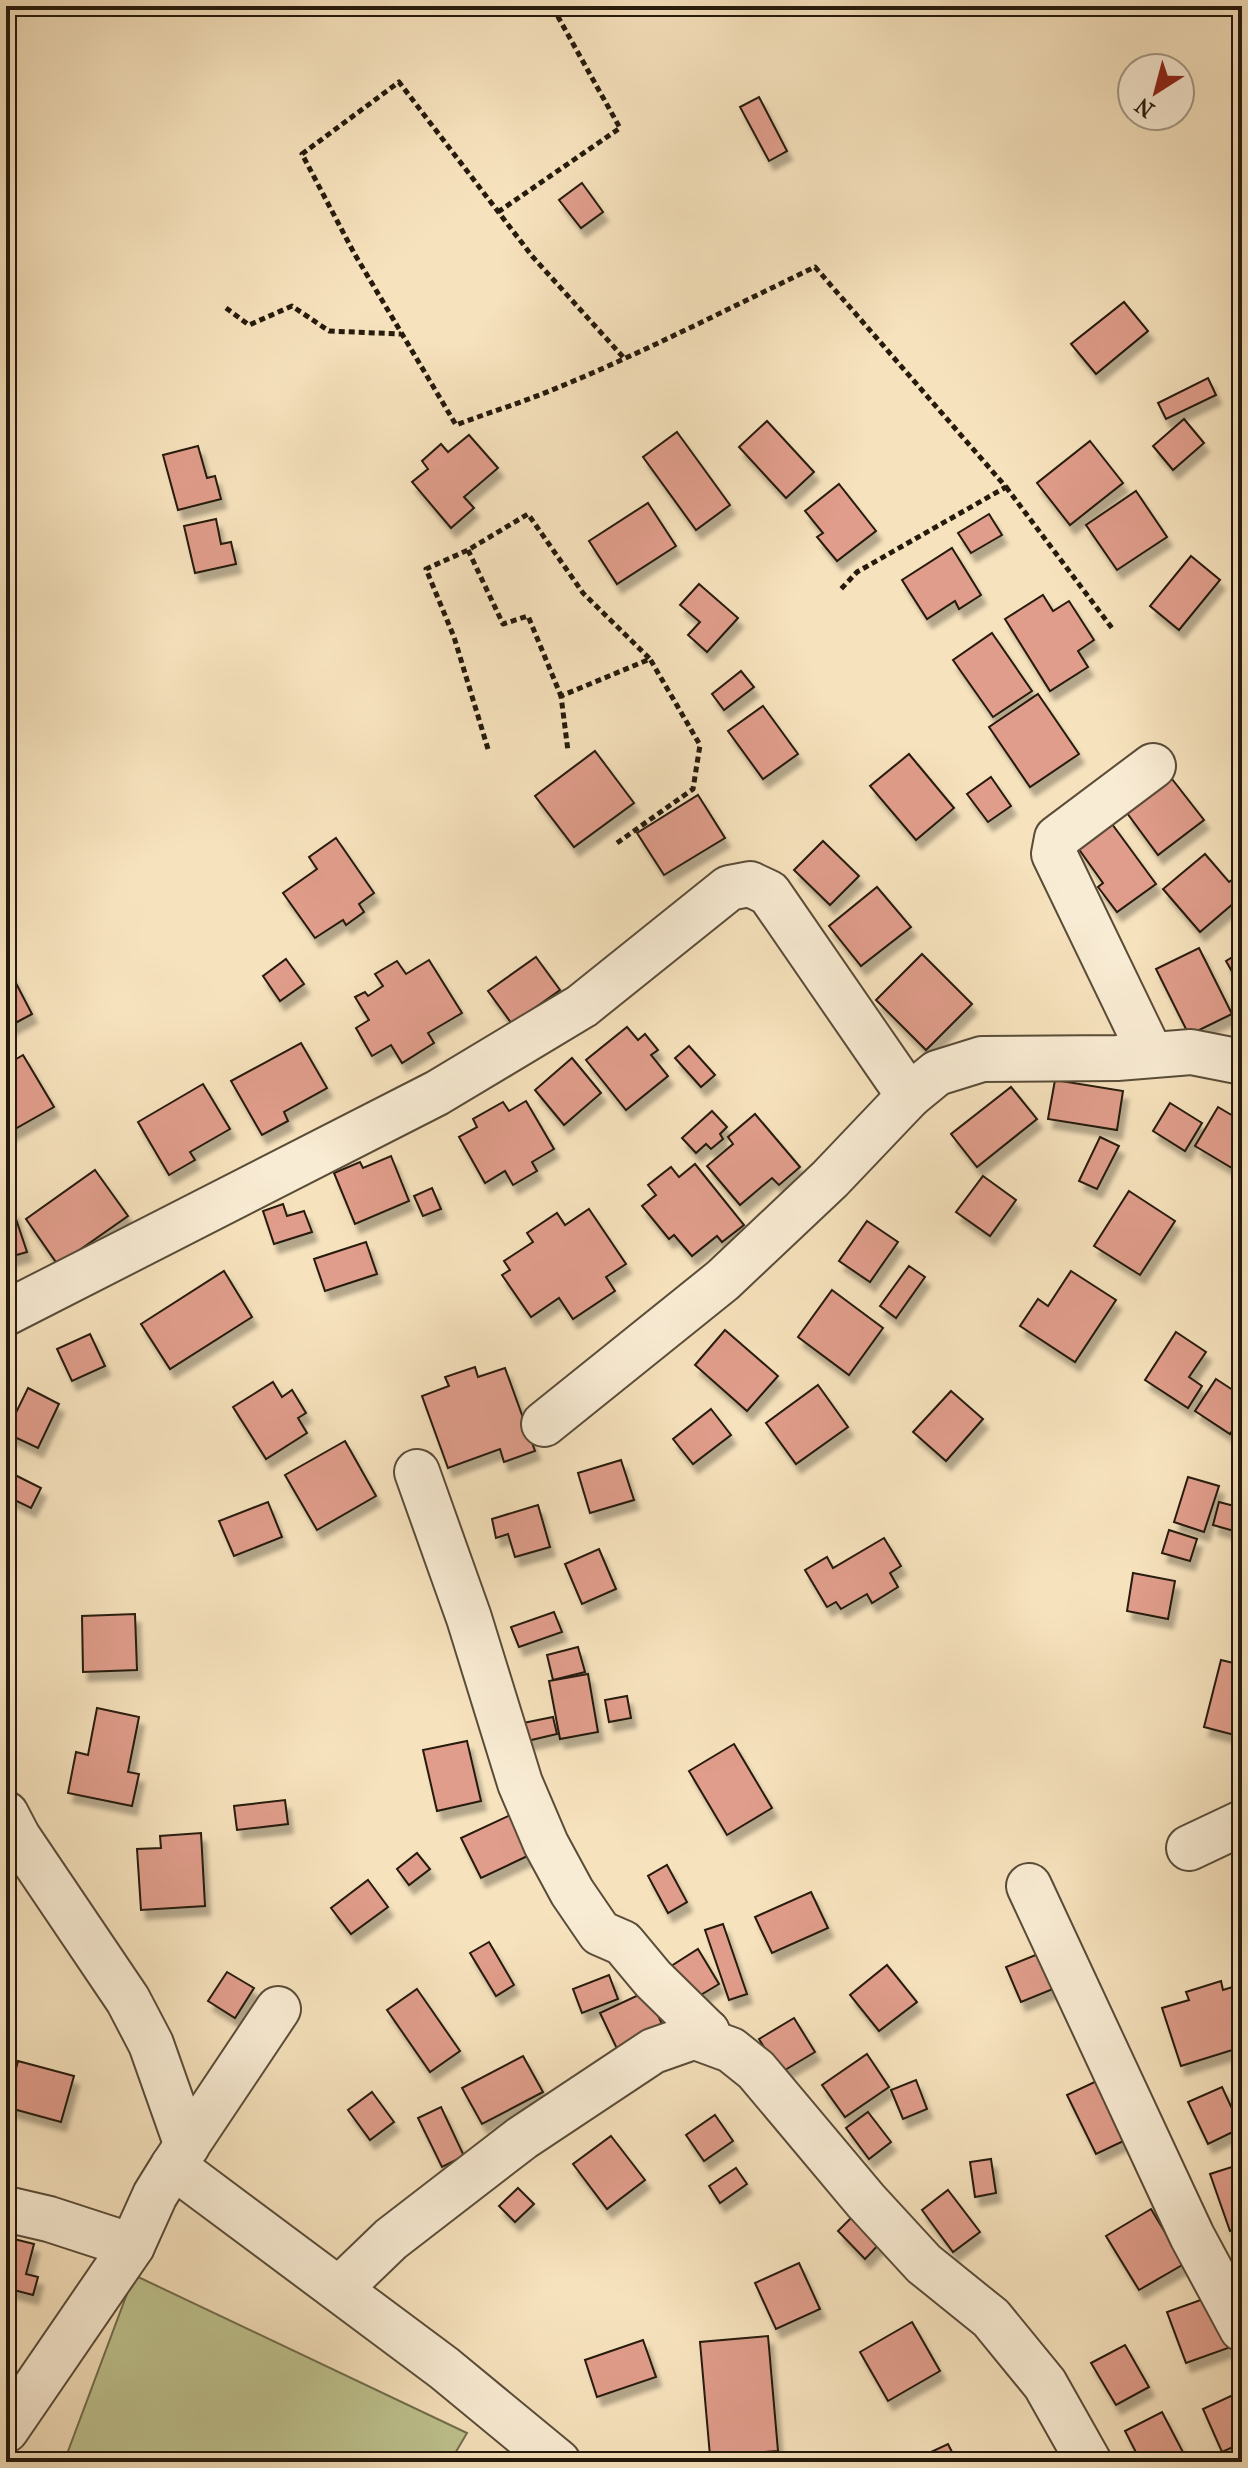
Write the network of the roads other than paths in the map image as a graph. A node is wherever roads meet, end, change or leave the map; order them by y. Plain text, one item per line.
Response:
1 (1153, 766) dead end
2 (1151, 1055) junction
3 (1242, 1062) edge
4 (909, 1096) junction
5 (6, 1313) edge
6 (544, 1424) dead end
7 (417, 1472) dead end
8 (6, 1814) edge
9 (1242, 1823) edge
10 (1189, 1848) dead end
11 (1029, 1886) dead end
12 (278, 2009) dead end
13 (707, 2032) junction
14 (180, 2156) junction
15 (6, 2209) edge
16 (132, 2246) junction
17 (339, 2289) junction
18 (1242, 2329) edge
19 (6, 2430) edge
20 (558, 2462) edge
21 (1089, 2462) edge

1 - 2 street
2 - 3 street
2 - 4 street
4 - 5 street
4 - 6 street
7 - 13 street
8 - 14 street
9 - 10 street
11 - 18 street
12 - 14 street
13 - 17 street
13 - 21 street
14 - 16 street
14 - 17 street
15 - 16 street
16 - 19 street
17 - 20 street

